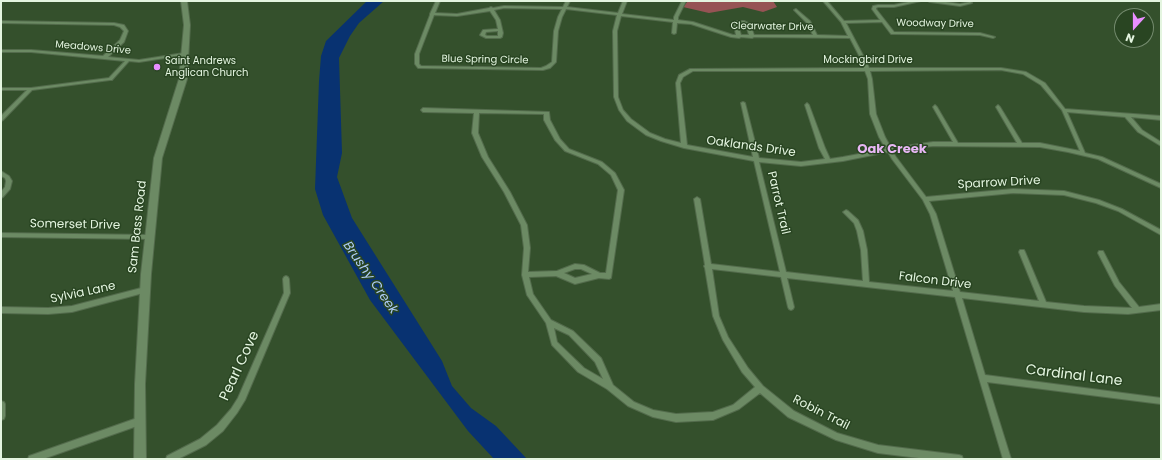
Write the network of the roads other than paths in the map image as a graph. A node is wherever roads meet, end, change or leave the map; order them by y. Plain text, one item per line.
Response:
1 (184, 1) edge
2 (438, 1) edge
3 (568, 1) edge
4 (625, 1) edge
5 (684, 1) edge
6 (919, 1) edge
7 (930, 1) edge
8 (827, 3) edge
9 (970, 4) dead end
10 (491, 8) junction
11 (564, 8) junction
12 (796, 10) dead end
13 (432, 14) junction
14 (619, 15) junction
15 (882, 20) junction
16 (675, 21) junction
17 (1, 22) edge
18 (843, 22) junction
19 (500, 30) dead end
20 (674, 33) dead end
21 (739, 37) junction
22 (752, 37) junction
23 (816, 37) junction
24 (851, 37) junction
25 (993, 37) dead end
26 (1, 51) edge
27 (184, 54) junction
28 (104, 58) junction
29 (128, 60) junction
30 (867, 69) junction
31 (31, 89) junction
32 (1, 90) edge
33 (743, 103) dead end
34 (806, 105) dead end
35 (935, 107) dead end
36 (998, 108) dead end
37 (423, 110) dead end
38 (1064, 110) junction
39 (477, 111) junction
40 (1126, 115) junction
41 (1161, 118) edge
42 (1, 119) edge
43 (956, 143) junction
44 (1020, 144) junction
45 (1161, 144) edge
46 (684, 146) junction
47 (888, 150) junction
48 (1083, 153) junction
49 (756, 160) junction
50 (829, 161) junction
51 (1, 173) edge
52 (1161, 186) edge
53 (1, 196) edge
54 (697, 199) dead end
55 (925, 200) junction
56 (846, 212) dead end
57 (1161, 233) edge
58 (1, 235) edge
59 (149, 236) junction
60 (1022, 252) dead end
61 (1101, 253) dead end
62 (707, 266) junction
63 (557, 273) junction
64 (525, 274) junction
65 (598, 275) junction
66 (784, 275) junction
67 (286, 279) dead end
68 (866, 284) junction
69 (145, 290) junction
70 (957, 295) junction
71 (1044, 305) junction
72 (791, 307) dead end
73 (1161, 307) edge
74 (1, 310) edge
75 (1138, 310) junction
76 (549, 322) junction
77 (984, 378) junction
78 (610, 387) junction
79 (760, 388) junction
80 (1161, 400) edge
81 (1, 404) edge
82 (1, 416) edge
83 (140, 421) junction
84 (32, 459) edge
85 (140, 459) edge
86 (170, 459) edge
87 (959, 459) edge
88 (1007, 459) edge

1 - 27 main road, Sam Bass Road
2 - 13 street, Blue Spring Circle
3 - 11 street, Blue Spring Circle
4 - 14 street, Oaklands Drive
5 - 16 street
6 - 15 street, Woodway Drive
7 - 9 street, Woodway Drive
8 - 18 street
10 - 11 street, Clearwater Drive
10 - 13 street, Clearwater Drive
10 - 19 street
11 - 13 street, Blue Spring Circle
11 - 14 street, Clearwater Drive
12 - 23 street
14 - 16 street, Clearwater Drive
14 - 46 street, Oaklands Drive
15 - 18 street, Woodway Drive
15 - 25 street, Woodway Drive
16 - 20 street
16 - 21 street, Clearwater Drive
17 - 28 street
18 - 24 street
21 - 22 street, Clearwater Drive
21 - 22 street
22 - 23 street, Clearwater Drive
23 - 24 street, Clearwater Drive
24 - 30 street
26 - 28 street, Meadows Drive
27 - 29 street, Meadows Drive
27 - 59 main road, Sam Bass Road
28 - 29 street, Meadows Drive
29 - 31 street
30 - 38 street, Mockingbird Drive
30 - 46 street, Mockingbird Drive
30 - 47 street
31 - 32 street
31 - 42 street
33 - 49 street, Parrot Trail
34 - 50 street
35 - 43 street
36 - 44 street
37 - 39 street
38 - 40 street
38 - 48 street, Mockingbird Drive
39 - 64 street
39 - 65 street
40 - 41 street
40 - 45 street
43 - 44 street, Oaklands Drive
43 - 47 street, Oaklands Drive
44 - 48 street, Oaklands Drive
46 - 49 street, Oaklands Drive
47 - 50 street, Oaklands Drive
47 - 55 street
48 - 52 street, Oaklands Drive
49 - 50 street, Oaklands Drive
49 - 66 street, Parrot Trail
51 - 53 street
54 - 62 street, Robin Trail
55 - 57 street, Sparrow Drive
55 - 70 street
56 - 68 street
58 - 59 street, Somerset Drive
59 - 69 main road, Sam Bass Road
60 - 71 street
61 - 75 street
62 - 66 street, Falcon Drive
62 - 79 street, Robin Trail
63 - 64 street
63 - 65 street
63 - 65 street
64 - 76 street
66 - 68 street, Falcon Drive
66 - 72 street, Parrot Trail
67 - 86 street, Pearl Cove
68 - 70 street, Falcon Drive
69 - 74 street, Sylvia Lane
69 - 83 main road, Sam Bass Road
70 - 71 street, Falcon Drive
70 - 77 street
71 - 75 street, Falcon Drive
73 - 75 street, Falcon Drive
76 - 78 street
76 - 78 street
77 - 80 street, Cardinal Lane
77 - 88 street
78 - 79 street
79 - 87 street, Robin Trail
81 - 82 street
83 - 84 street
83 - 85 main road, Sam Bass Road

